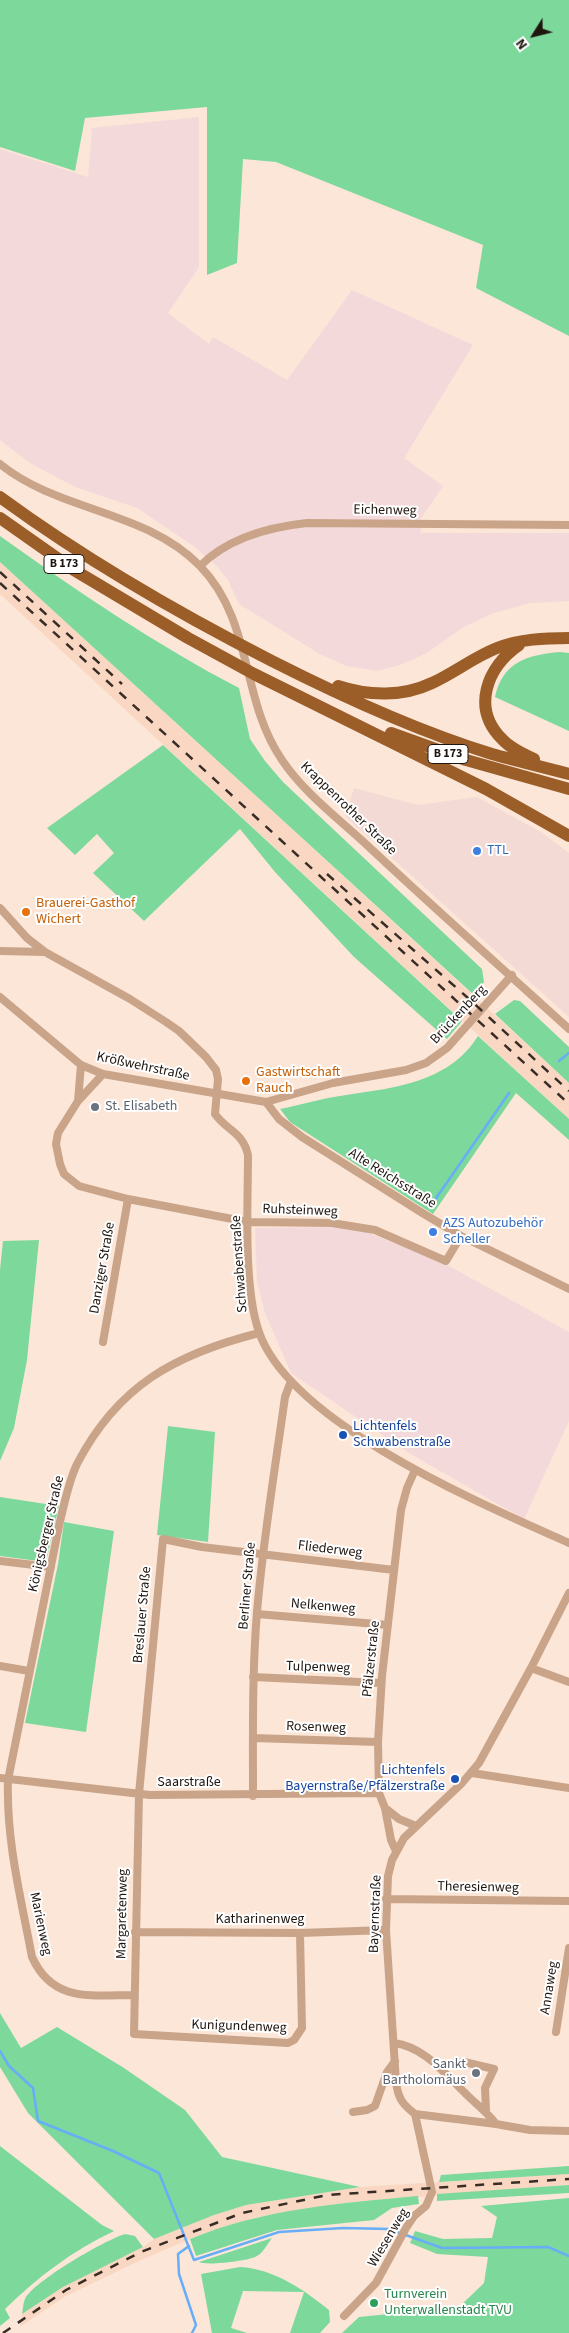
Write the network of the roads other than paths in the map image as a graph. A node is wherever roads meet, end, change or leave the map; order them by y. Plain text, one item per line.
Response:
1 (0, 464) edge
2 (0, 497) edge
3 (0, 518) edge
4 (569, 525) edge
5 (200, 566) junction
6 (569, 638) edge
7 (525, 641) junction
8 (290, 670) junction
9 (330, 710) junction
10 (564, 773) edge
11 (569, 790) edge
12 (569, 836) edge
13 (0, 908) edge
14 (0, 951) edge
15 (44, 952) junction
16 (512, 975) junction
17 (0, 997) edge
18 (569, 1029) edge
19 (81, 1065) junction
20 (103, 1074) junction
21 (216, 1094) junction
22 (78, 1101) junction
23 (266, 1102) junction
24 (128, 1199) junction
25 (248, 1222) junction
26 (461, 1236) junction
27 (569, 1289) edge
28 (260, 1333) junction
29 (103, 1342) dead end
30 (291, 1381) junction
31 (415, 1470) junction
32 (569, 1544) edge
33 (263, 1554) junction
34 (0, 1560) edge
35 (51, 1567) junction
36 (394, 1570) junction
37 (569, 1593) edge
38 (257, 1614) junction
39 (388, 1625) junction
40 (0, 1666) edge
41 (531, 1668) junction
42 (29, 1672) junction
43 (253, 1678) junction
44 (569, 1682) edge
45 (381, 1683) junction
46 (253, 1738) junction
47 (378, 1742) junction
48 (472, 1773) junction
49 (4, 1779) edge
50 (569, 1788) edge
51 (379, 1793) junction
52 (139, 1794) junction
53 (253, 1796) junction
54 (385, 1808) junction
55 (416, 1826) junction
56 (396, 1851) junction
57 (386, 1899) junction
58 (569, 1900) edge
59 (386, 1930) junction
60 (135, 1932) junction
61 (300, 1933) junction
62 (569, 1948) edge
63 (134, 1995) junction
64 (556, 2032) dead end
65 (134, 2034) joint
66 (394, 2043) junction
67 (395, 2061) junction
68 (440, 2066) junction
69 (486, 2110) junction
70 (353, 2112) dead end
71 (415, 2114) junction
72 (496, 2124) junction
73 (569, 2131) edge
74 (344, 2316) dead end

1 - 5 street, Krappenrother Straße
2 - 8 highway, B 173
3 - 9 highway, B 173
4 - 5 street, Eichenweg
5 - 16 street, Krappenrother Straße
6 - 7 highway
7 - 8 highway
7 - 10 highway
8 - 10 highway, B 173
9 - 11 highway, B 173
9 - 12 highway
13 - 15 street
14 - 15 street
15 - 21 street
16 - 18 street, Krappenrother Straße
16 - 23 street, Brückenberg
17 - 19 street, Krößwehrstraße
19 - 20 street, Krößwehrstraße
19 - 22 street
20 - 21 street, Krößwehrstraße
20 - 22 street
21 - 23 street, Brückenberg
21 - 25 street, Schwabenstraße
22 - 24 street, Ruhsteinweg
23 - 26 street, Alte Reichsstraße
24 - 25 street, Ruhsteinweg
24 - 29 street, Danziger Straße
25 - 26 street, Ruhsteinweg
25 - 28 street, Schwabenstraße
26 - 27 street, Alte Reichsstraße
28 - 30 street, Schwabenstraße
28 - 35 street, Königsberger Straße
30 - 31 street, Schwabenstraße
30 - 33 street, Berliner Straße
31 - 32 street, Schwabenstraße
31 - 36 street, Pfälzerstraße
33 - 36 street, Fliederweg
33 - 38 street, Berliner Straße
33 - 52 street, Breslauer Straße
34 - 35 street
35 - 42 street, Königsberger Straße
36 - 39 street, Pfälzerstraße
37 - 41 street, Bayernstraße
38 - 39 street, Nelkenweg
38 - 43 street, Berliner Straße
39 - 45 street, Pfälzerstraße
40 - 42 street
41 - 44 street
41 - 48 street, Bayernstraße
42 - 49 street, Königsberger Straße
43 - 45 street, Tulpenweg
43 - 46 street, Berliner Straße
45 - 47 street, Pfälzerstraße
46 - 47 street, Rosenweg
46 - 53 street, Berliner Straße
47 - 51 street, Pfälzerstraße
48 - 50 street
48 - 55 street, Bayernstraße
49 - 52 street, Saarstraße
49 - 63 street, Marienweg
51 - 53 street, Saarstraße
51 - 54 street, Pfälzerstraße
52 - 53 street, Saarstraße
52 - 60 street, Margaretenweg
54 - 55 street
54 - 56 street, Pfälzerstraße
55 - 56 street, Bayernstraße
56 - 57 street, Bayernstraße
57 - 58 street, Theresienweg
57 - 59 street, Bayernstraße
59 - 61 street, Katharinenweg
59 - 66 street, Bayernstraße
60 - 61 street, Katharinenweg
60 - 63 street, Margaretenweg
61 - 65 street, Kunigundenweg
62 - 64 street, Annaweg
63 - 65 street, Margaretenweg
66 - 67 street, Bayernstraße
66 - 68 street
67 - 70 street
67 - 71 street, Bayernstraße
68 - 69 street
68 - 69 street
69 - 72 street
71 - 72 street
71 - 74 street, Wiesenweg
72 - 73 street

